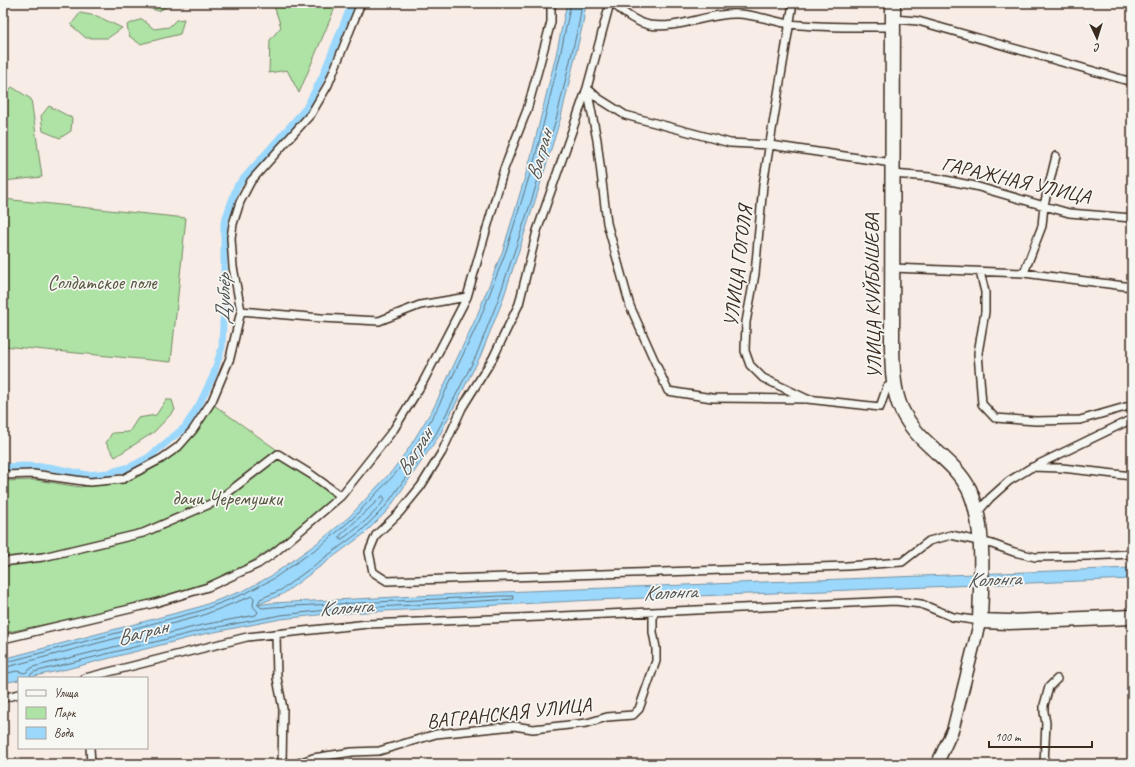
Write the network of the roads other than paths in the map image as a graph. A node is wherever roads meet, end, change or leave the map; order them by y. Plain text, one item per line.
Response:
1 (361, 3) edge
2 (551, 3) edge
3 (612, 3) edge
4 (793, 3) edge
5 (893, 3) edge
6 (893, 23) junction
7 (790, 24) junction
8 (1132, 82) edge
9 (587, 88) junction
10 (770, 145) junction
11 (1056, 156) dead end
12 (892, 168) junction
13 (1044, 206) junction
14 (1132, 218) edge
15 (892, 268) junction
16 (980, 272) junction
17 (1024, 273) junction
18 (1132, 287) edge
19 (467, 297) junction
20 (240, 311) junction
21 (894, 383) junction
22 (807, 399) junction
23 (1132, 408) edge
24 (1132, 418) edge
25 (1032, 467) junction
26 (3, 474) edge
27 (1132, 476) edge
28 (342, 496) junction
29 (977, 513) junction
30 (981, 541) junction
31 (1132, 554) edge
32 (3, 562) edge
33 (653, 612) junction
34 (1132, 617) edge
35 (980, 621) junction
36 (276, 634) junction
37 (3, 639) edge
38 (89, 677) edge
39 (1057, 679) dead end
40 (18, 694) edge
41 (3, 698) edge
42 (90, 749) edge
43 (91, 764) edge
44 (282, 764) edge
45 (296, 764) edge
46 (937, 764) edge
47 (1044, 764) edge

1 - 20 street
2 - 19 street
3 - 7 street
3 - 9 street
4 - 7 street, УЛИЦА ГОГОЛЯ
5 - 6 highway, УЛИЦА КУЙБЫШЕВА
6 - 7 street
6 - 8 street
6 - 12 highway, УЛИЦА КУЙБЫШЕВА
7 - 10 street, УЛИЦА ГОГОЛЯ
9 - 10 street, ГАРАЖНАЯ УЛИЦА
9 - 22 street
9 - 30 street
10 - 12 street, ГАРАЖНАЯ УЛИЦА
10 - 22 street, УЛИЦА ГОГОЛЯ
11 - 13 street
12 - 13 street, ГАРАЖНАЯ УЛИЦА
12 - 15 highway, УЛИЦА КУЙБЫШЕВА
13 - 14 street, ГАРАЖНАЯ УЛИЦА
13 - 17 street
15 - 16 street
15 - 21 highway, УЛИЦА КУЙБЫШЕВА
16 - 17 street
16 - 23 street
17 - 18 street
19 - 20 street
19 - 28 street
20 - 26 street
21 - 22 street, УЛИЦА ГОГОЛЯ
21 - 29 highway, УЛИЦА КУЙБЫШЕВА
24 - 25 street
25 - 27 street
25 - 29 street
28 - 32 street
28 - 37 street
29 - 30 highway, УЛИЦА КУЙБЫШЕВА
30 - 31 street
30 - 35 highway, УЛИЦА КУЙБЫШЕВА
33 - 35 street
33 - 36 street
33 - 45 street, ВАГРАНСКАЯ УЛИЦА
34 - 35 highway
35 - 46 main road
36 - 38 street
36 - 44 street
39 - 47 street
40 - 41 street
42 - 43 street

